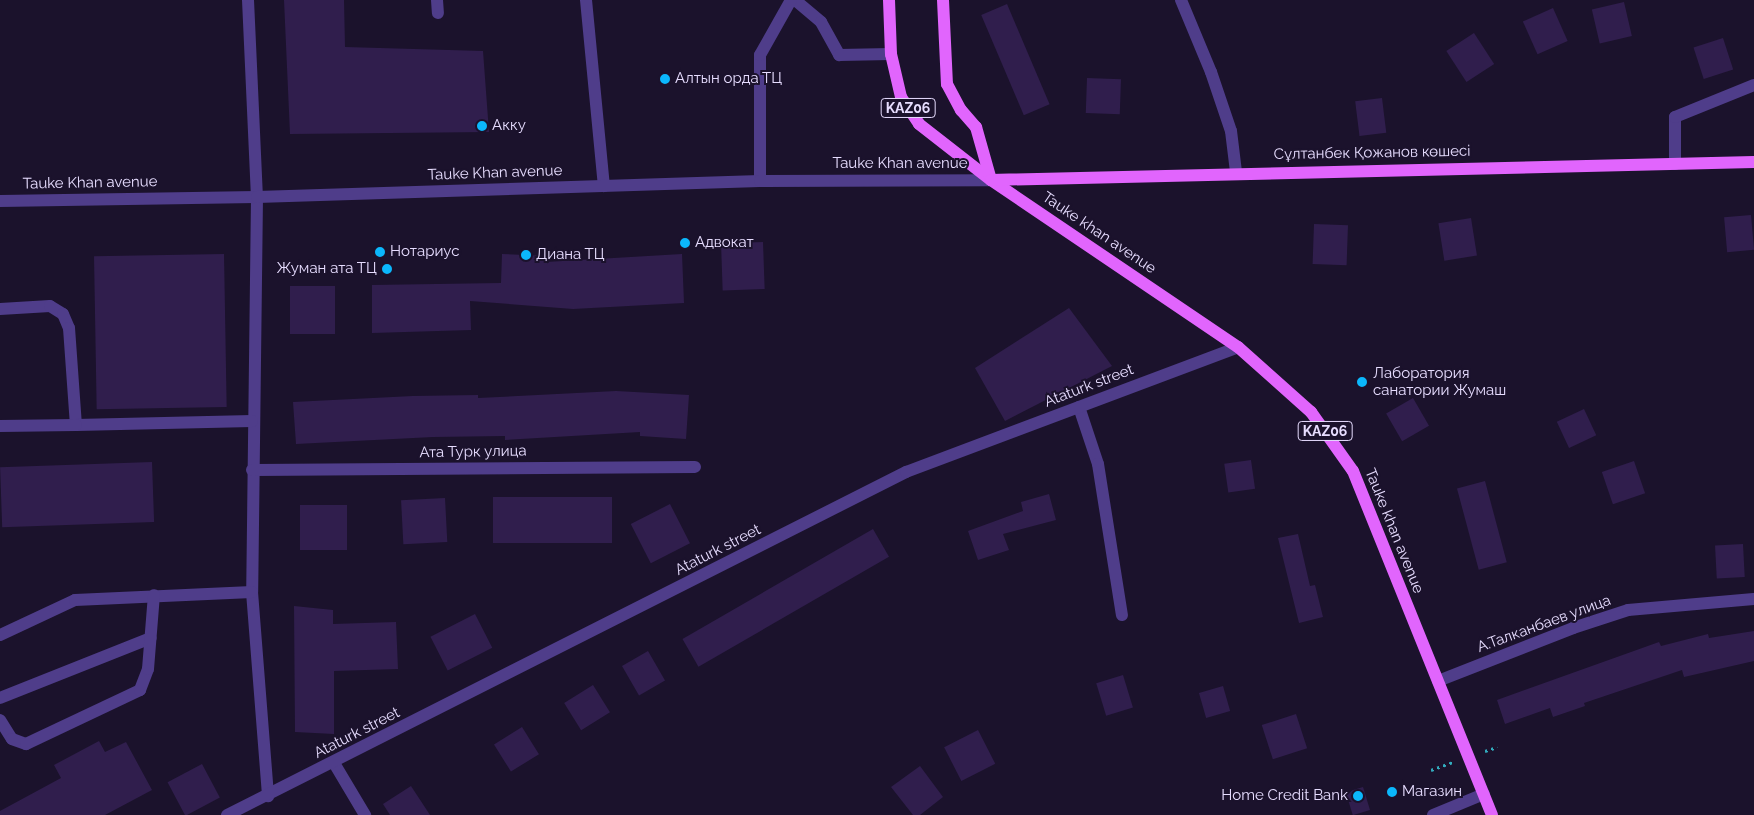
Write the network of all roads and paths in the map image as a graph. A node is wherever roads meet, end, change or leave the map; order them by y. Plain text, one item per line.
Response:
1 (248, 0) edge
2 (437, 0) edge
3 (586, 0) edge
4 (791, 0) edge
5 (795, 0) edge
6 (889, 0) edge
7 (943, 0) edge
8 (1180, 0) edge
9 (438, 13) dead end
10 (891, 54) junction
11 (1754, 85) edge
12 (1754, 162) edge
13 (1675, 164) junction
14 (1236, 172) junction
15 (991, 180) junction
16 (760, 181) junction
17 (604, 186) junction
18 (257, 197) junction
19 (0, 201) edge
20 (0, 309) edge
21 (1238, 347) junction
22 (1079, 407) junction
23 (252, 421) junction
24 (76, 425) junction
25 (0, 426) edge
26 (695, 467) dead end
27 (252, 470) junction
28 (252, 592) junction
29 (154, 595) junction
30 (1754, 599) edge
31 (1122, 615) dead end
32 (0, 635) edge
33 (150, 638) junction
34 (1438, 681) junction
35 (0, 698) edge
36 (0, 720) edge
37 (334, 763) junction
38 (1484, 794) junction
39 (268, 796) junction
40 (227, 815) edge
41 (364, 815) edge
42 (1433, 815) edge
43 (1492, 815) edge

1 - 18 street
2 - 9 street
3 - 17 street
4 - 16 street
5 - 10 street
6 - 10 main road, KАZ06
7 - 15 main road, KАZ06
8 - 14 street
10 - 15 main road, KАZ06
11 - 13 street
12 - 13 main road, Сұлтанбек Қожанов көшесі
13 - 14 main road, Сұлтанбек Қожанов көшесі
14 - 15 main road, Сұлтанбек Қожанов көшесі
15 - 16 street, Tauke Khan avenue
15 - 21 main road, Tauke khan avenue / KАZ06
16 - 17 street, Tauke Khan avenue
17 - 18 street, Tauke Khan avenue
18 - 19 street, Tauke Khan avenue
18 - 23 street
20 - 24 street
21 - 22 street, Ataturk street
21 - 34 main road, Tauke khan avenue / KАZ06
22 - 31 street
22 - 37 street, Ataturk street
23 - 24 street
23 - 27 street
24 - 25 street
26 - 27 street, Ата Турк улица
27 - 28 street
28 - 29 street
28 - 39 street
29 - 32 street
29 - 33 street
30 - 34 street, А.Талканбаев улица
33 - 35 street
33 - 36 street
34 - 38 main road, Tauke khan avenue / KАZ06
37 - 39 street, Ataturk street
37 - 41 street
38 - 42 street
38 - 43 main road, Tauke khan avenue / KАZ06
39 - 40 street, Ataturk street

